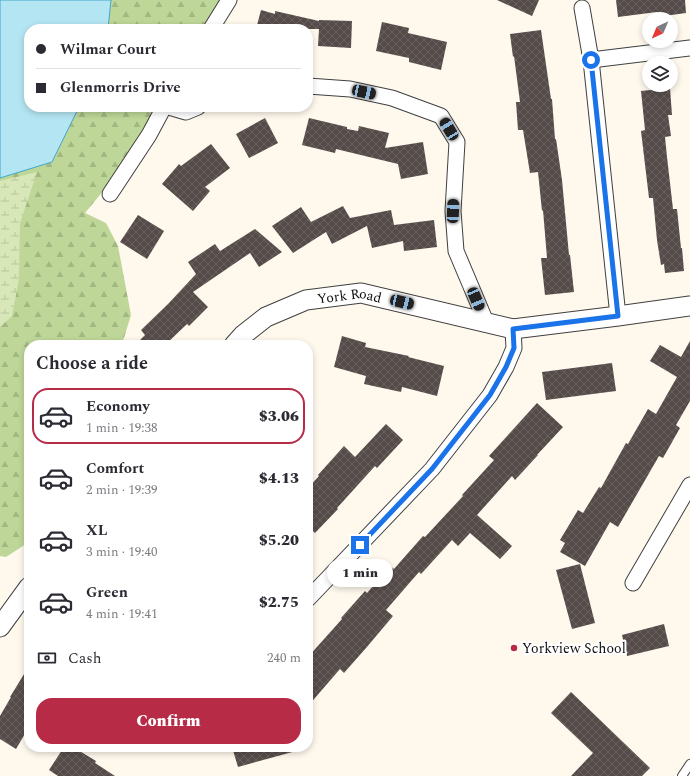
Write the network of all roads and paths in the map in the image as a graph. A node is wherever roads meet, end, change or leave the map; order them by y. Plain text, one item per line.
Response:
1 (229, 0) edge
2 (582, 8) dead end
3 (214, 24) edge
4 (690, 48) edge
5 (591, 60) junction
6 (313, 86) edge
7 (161, 112) edge
8 (110, 194) dead end
9 (690, 306) edge
10 (618, 316) junction
11 (486, 322) junction
12 (513, 329) junction
13 (238, 340) edge
14 (690, 485) edge
15 (633, 583) dead end
16 (24, 594) edge
17 (313, 594) edge
18 (0, 627) edge
19 (690, 764) edge
20 (682, 776) edge

1 - 3 street
2 - 5 street
4 - 5 street
5 - 10 street
6 - 11 street
7 - 8 street
9 - 10 street, York Road
10 - 12 street, York Road
11 - 12 street, York Road
11 - 13 street, York Road
12 - 17 street
14 - 15 street
16 - 18 street
19 - 20 lane

